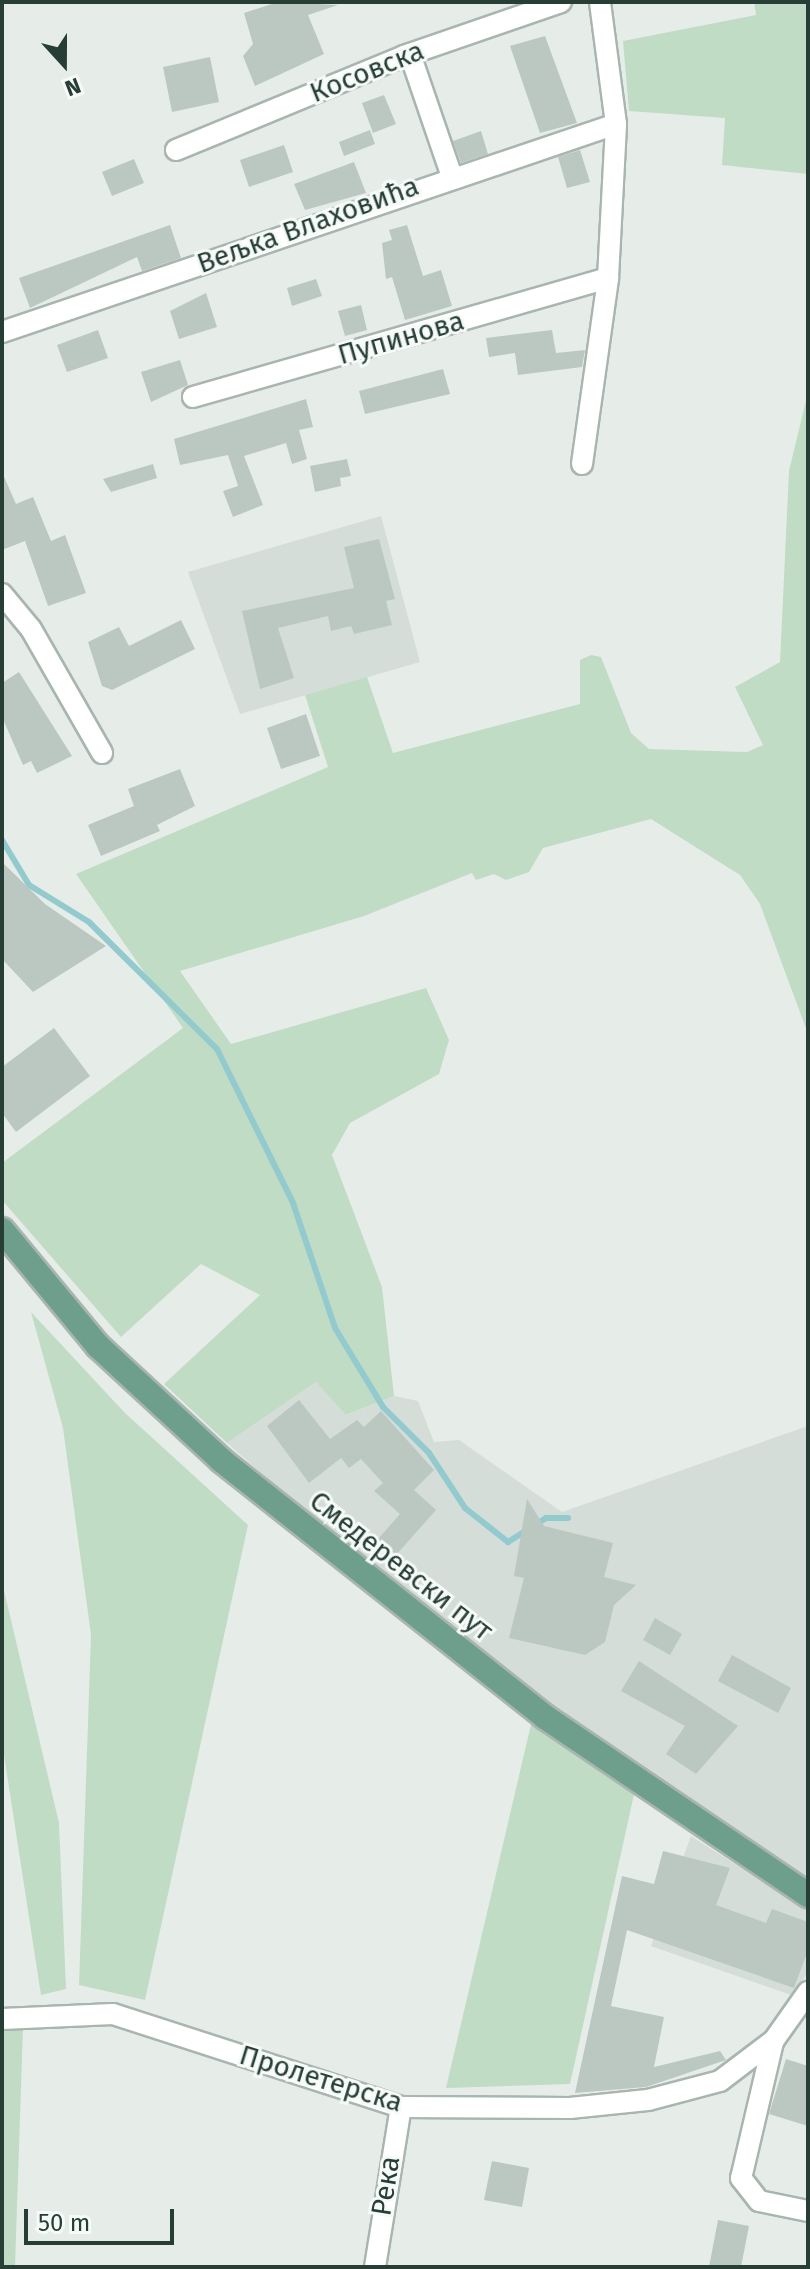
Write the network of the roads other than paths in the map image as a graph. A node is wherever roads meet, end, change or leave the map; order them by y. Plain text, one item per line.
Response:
1 (561, 2) edge
2 (600, 2) edge
3 (410, 54) junction
4 (616, 124) junction
5 (176, 150) dead end
6 (451, 174) junction
7 (608, 278) junction
8 (2, 332) edge
9 (193, 397) dead end
10 (582, 464) dead end
11 (2, 594) edge
12 (102, 753) dead end
13 (2, 1230) edge
14 (808, 1895) edge
15 (808, 1992) edge
16 (2, 2019) edge
17 (774, 2040) junction
18 (401, 2107) junction
19 (808, 2211) edge
20 (375, 2267) edge

1 - 3 street, Косовска
2 - 4 street
3 - 5 street, Косовска
3 - 6 street
4 - 6 street, Вељка Влаховића
4 - 7 street
6 - 8 street, Вељка Влаховића
7 - 9 street, Пупинова
7 - 10 street
11 - 12 street
13 - 14 main road, Смедеревски пут
15 - 17 street
16 - 18 street, Пролетерска
17 - 18 street, Пролетерска
17 - 19 street
18 - 20 street, Река

